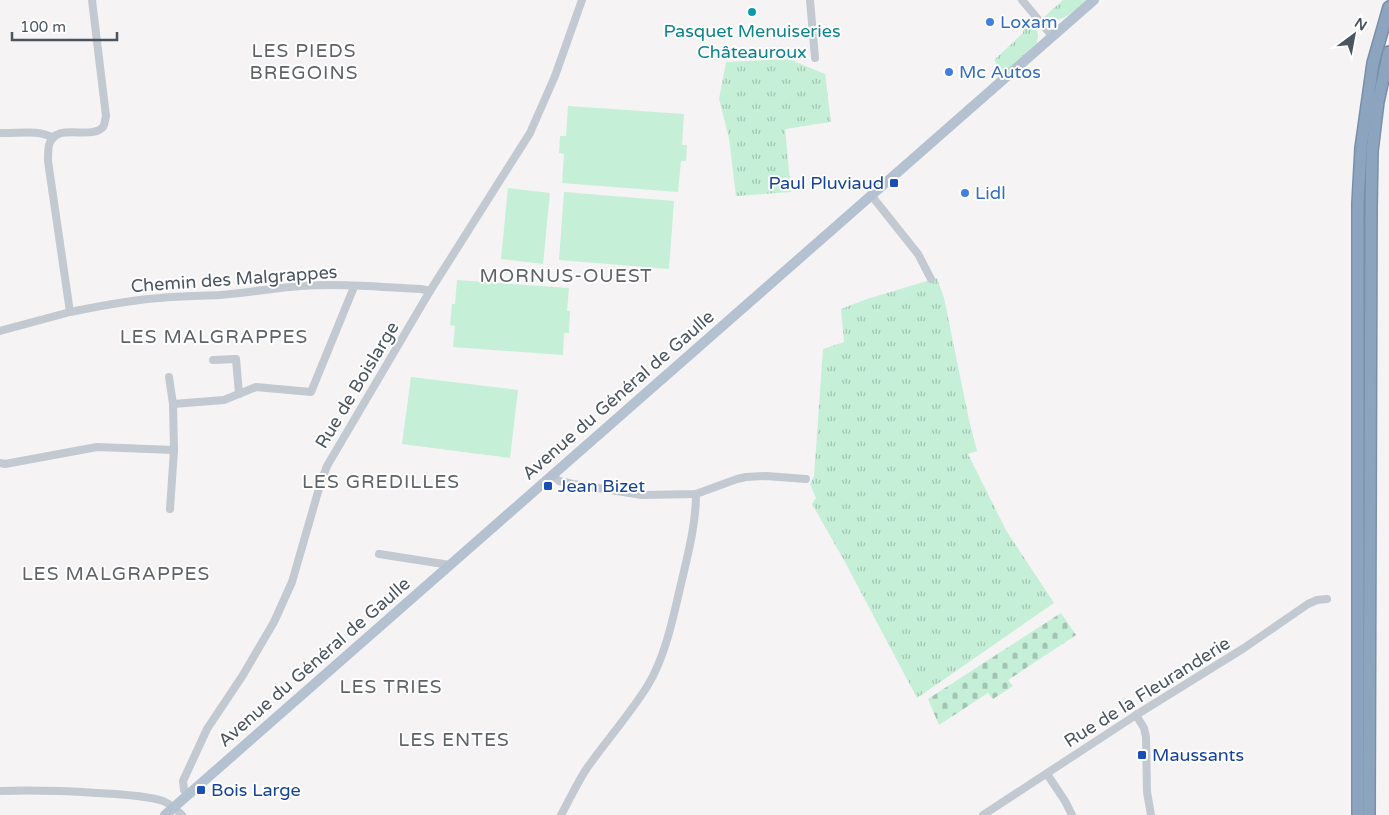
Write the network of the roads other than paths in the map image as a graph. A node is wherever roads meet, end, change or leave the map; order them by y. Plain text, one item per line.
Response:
1 (92, 0) edge
2 (582, 0) edge
3 (810, 0) edge
4 (1022, 0) edge
5 (1094, 0) edge
6 (1389, 6) edge
7 (1052, 36) junction
8 (1389, 52) edge
9 (815, 58) dead end
10 (0, 133) edge
11 (53, 138) junction
12 (871, 195) junction
13 (931, 279) dead end
14 (354, 286) junction
15 (430, 291) junction
16 (70, 312) junction
17 (0, 332) edge
18 (213, 360) dead end
19 (169, 377) dead end
20 (239, 394) junction
21 (173, 404) junction
22 (174, 450) junction
23 (0, 463) edge
24 (552, 475) junction
25 (806, 478) dead end
26 (696, 494) junction
27 (170, 510) dead end
28 (380, 554) dead end
29 (450, 564) junction
30 (1328, 599) dead end
31 (1136, 715) junction
32 (1047, 774) junction
33 (0, 791) edge
34 (187, 794) junction
35 (174, 807) junction
36 (165, 815) edge
37 (182, 815) edge
38 (561, 815) edge
39 (983, 815) edge
40 (1072, 815) edge
41 (1151, 815) edge
42 (1358, 815) edge
43 (1369, 815) edge

1 - 11 street
2 - 15 street, Rue de Boislarge
3 - 9 street
4 - 7 street
5 - 7 main road, Avenue du Général de Gaulle
6 - 42 highway
7 - 12 main road, Avenue du Général de Gaulle
8 - 43 highway
10 - 11 street
11 - 16 street
12 - 13 street
12 - 24 main road, Avenue du Général de Gaulle
14 - 15 street, Chemin des Malgrappes
14 - 16 street, Chemin des Malgrappes
14 - 20 street
15 - 34 street, Rue de Boislarge
16 - 17 street, Chemin des Malgrappes
18 - 20 street
19 - 21 street
20 - 21 street
21 - 22 street
22 - 23 street
22 - 27 street
24 - 26 street
24 - 29 main road, Avenue du Général de Gaulle
25 - 26 street
26 - 38 street
28 - 29 street
29 - 34 main road, Avenue du Général de Gaulle
30 - 31 street, Rue de la Fleuranderie
31 - 32 street, Rue de la Fleuranderie
31 - 41 street
32 - 39 street, Rue de la Fleuranderie
32 - 40 street
33 - 35 street
34 - 35 main road, Avenue du Général de Gaulle
35 - 36 main road, Avenue du Général de Gaulle
35 - 37 street

